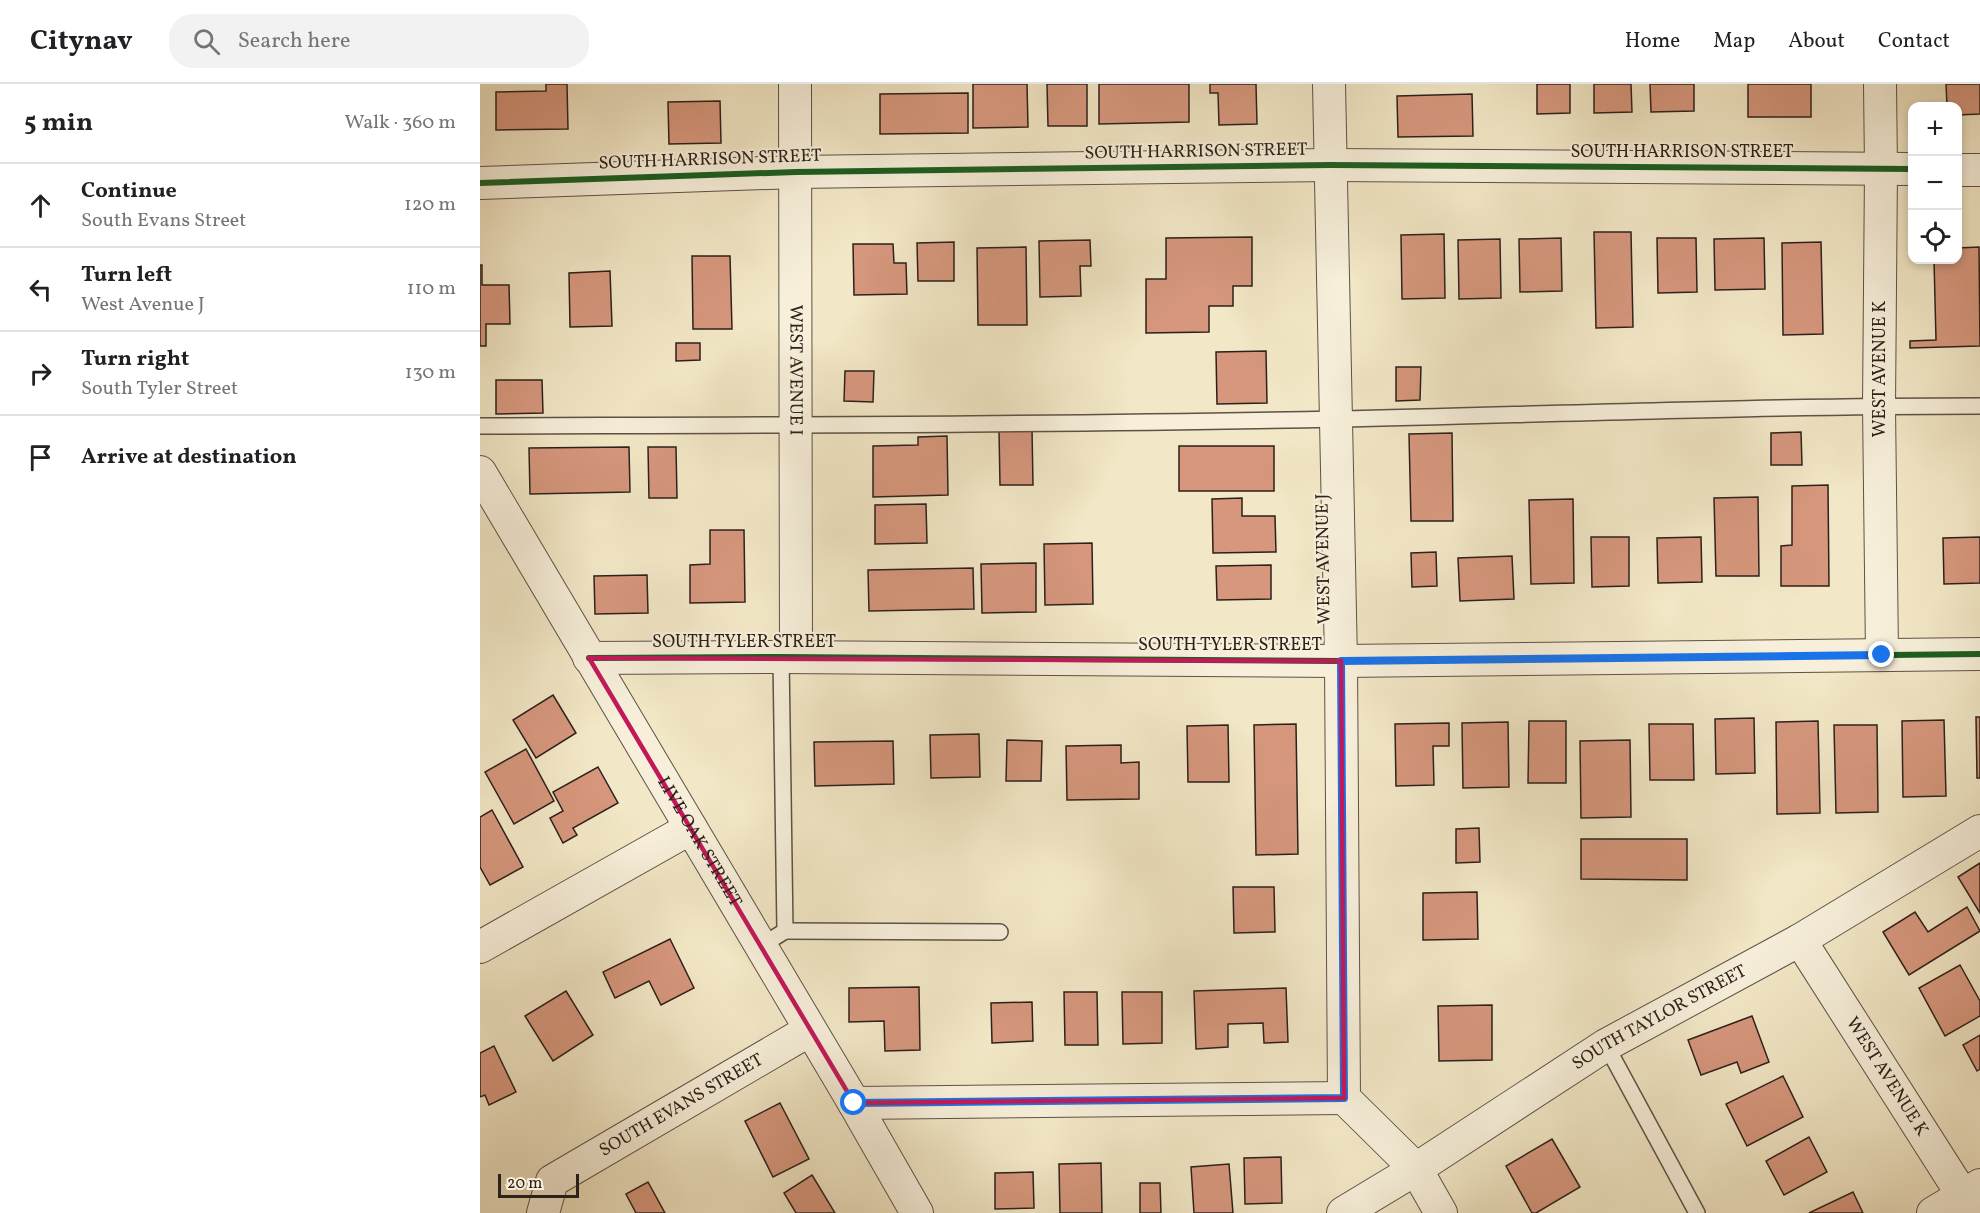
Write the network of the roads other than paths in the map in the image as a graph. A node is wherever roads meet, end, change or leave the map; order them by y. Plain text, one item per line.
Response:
1 (795, 84) edge
2 (1329, 84) edge
3 (1880, 84) edge
4 (1330, 165) junction
5 (1881, 168) junction
6 (1908, 169) edge
7 (1962, 170) edge
8 (1980, 170) edge
9 (796, 172) junction
10 (480, 183) edge
11 (1879, 406) junction
12 (1980, 406) edge
13 (1336, 419) junction
14 (794, 425) junction
15 (480, 426) edge
16 (480, 472) edge
17 (1980, 654) edge
18 (1882, 655) junction
19 (788, 657) junction
20 (589, 658) junction
21 (1341, 661) junction
22 (691, 828) junction
23 (1980, 831) edge
24 (1000, 932) dead end
25 (773, 939) junction
26 (1800, 940) junction
27 (480, 947) edge
28 (810, 1030) junction
29 (1606, 1045) junction
30 (1344, 1098) junction
31 (854, 1103) junction
32 (1416, 1169) junction
33 (1973, 1198) edge
34 (543, 1213) edge
35 (917, 1213) edge
36 (1343, 1213) edge
37 (1441, 1213) edge
38 (1697, 1213) edge
39 (1934, 1213) edge

1 - 9 street, WEST AVENUE I
2 - 4 street, WEST AVENUE J
3 - 5 street, WEST AVENUE K
4 - 5 street, SOUTH HARRISON STREET
4 - 9 street, SOUTH HARRISON STREET
4 - 13 street, WEST AVENUE J
5 - 6 street, SOUTH HARRISON STREET
5 - 11 street, WEST AVENUE K
7 - 8 street
9 - 10 street, SOUTH HARRISON STREET
9 - 14 street, WEST AVENUE I
11 - 12 lane
11 - 13 lane
11 - 18 street, WEST AVENUE K
13 - 14 lane
13 - 21 street, WEST AVENUE J
14 - 15 lane
14 - 19 street, WEST AVENUE I
16 - 20 street, LIVE OAK STREET
17 - 18 street, SOUTH TYLER STREET
18 - 21 street, SOUTH TYLER STREET
19 - 20 street, SOUTH TYLER STREET
19 - 21 street, SOUTH TYLER STREET
19 - 25 lane
20 - 22 street, LIVE OAK STREET
21 - 30 street, WEST AVENUE J
22 - 25 street, LIVE OAK STREET
22 - 27 street
23 - 26 street, SOUTH TAYLOR STREET
24 - 25 lane
25 - 28 street, LIVE OAK STREET
26 - 29 street, SOUTH TAYLOR STREET
26 - 33 street, WEST AVENUE K
28 - 31 street, LIVE OAK STREET
28 - 34 street, SOUTH EVANS STREET
29 - 32 street, SOUTH TAYLOR STREET
29 - 38 lane
30 - 31 street
30 - 32 street
31 - 35 street, LIVE OAK STREET
32 - 36 street, SOUTH TAYLOR STREET
32 - 37 street
33 - 39 street

